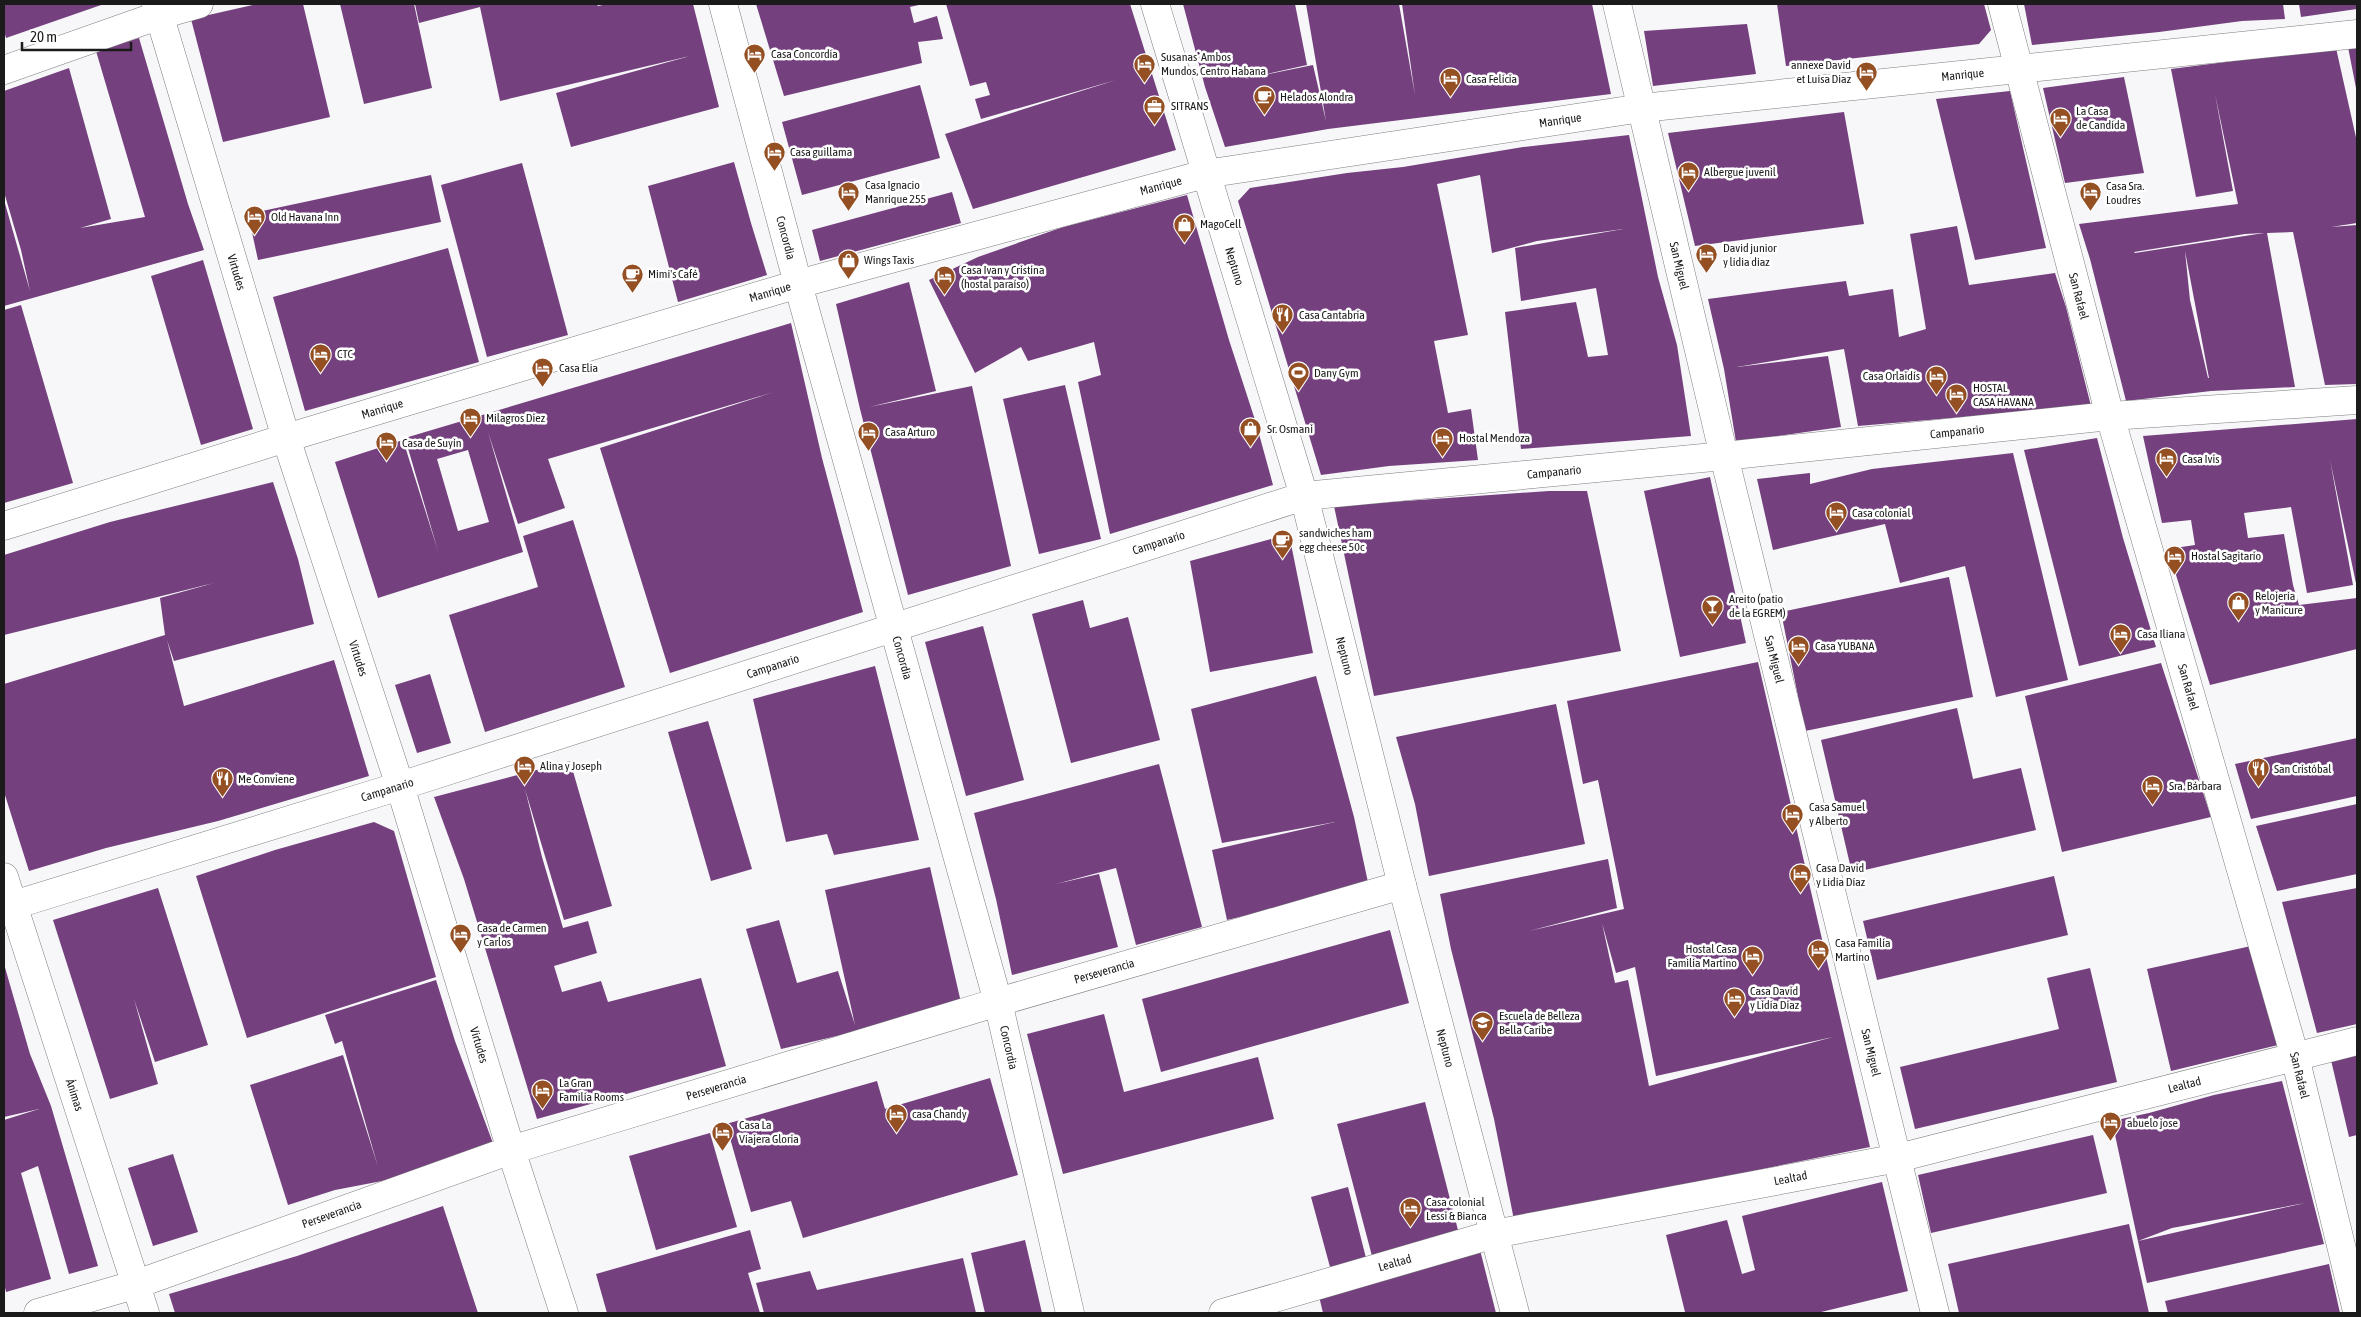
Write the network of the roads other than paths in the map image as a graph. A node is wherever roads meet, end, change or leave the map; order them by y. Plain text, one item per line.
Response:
1 (199, 4) edge
2 (723, 4) edge
3 (1155, 4) edge
4 (1617, 4) edge
5 (2002, 4) edge
6 (158, 9) edge
7 (2357, 34) edge
8 (2019, 69) junction
9 (4, 70) edge
10 (1642, 108) junction
11 (1205, 174) junction
12 (798, 284) junction
13 (2357, 400) edge
14 (2110, 416) junction
15 (286, 438) junction
16 (1724, 456) junction
17 (1304, 496) junction
18 (4, 526) edge
19 (895, 628) junction
20 (400, 786) junction
21 (4, 877) edge
22 (1402, 885) junction
23 (9, 907) edge
24 (998, 1002) junction
25 (2357, 1041) edge
26 (2295, 1057) junction
27 (511, 1150) junction
28 (1898, 1158) junction
29 (1494, 1234) junction
30 (137, 1284) junction
31 (2357, 1311) edge
32 (38, 1313) edge
33 (145, 1313) edge
34 (564, 1313) edge
35 (1070, 1313) edge
36 (1223, 1313) edge
37 (1515, 1313) edge
38 (1935, 1313) edge

1 - 6 street
2 - 12 street, Concordia
3 - 11 street, Neptuno
4 - 10 street, San Miguel
5 - 8 street, San Rafael
6 - 9 street
6 - 15 street, Virtudes
7 - 8 street, Manrique
8 - 10 street, Manrique
8 - 14 street, San Rafael
10 - 11 street, Manrique
10 - 16 street, San Miguel
11 - 12 street, Manrique
11 - 17 street, Neptuno
12 - 15 street, Manrique
12 - 19 street, Concordia
13 - 14 street, Campanario
14 - 16 street, Campanario
14 - 26 street, San Rafael
15 - 18 street, Manrique
15 - 20 street, Virtudes
16 - 17 street, Campanario
16 - 28 street, San Miguel
17 - 19 street, Campanario
17 - 22 street, Neptuno
19 - 20 street, Campanario
19 - 24 street, Concordia
20 - 23 street, Campanario
20 - 27 street, Virtudes
21 - 23 street, Ánimas
22 - 24 street, Perseverancia
22 - 29 street, Neptuno
23 - 30 street, Ánimas
24 - 27 street, Perseverancia
24 - 35 street, Concordia
25 - 26 street, Lealtad
26 - 28 street, Lealtad
26 - 31 street, San Rafael
27 - 30 street, Perseverancia
27 - 34 street, Virtudes
28 - 29 street, Lealtad
28 - 38 street, San Miguel
29 - 36 street, Lealtad
29 - 37 street, Neptuno
30 - 32 street, Perseverancia
30 - 33 street, Ánimas

